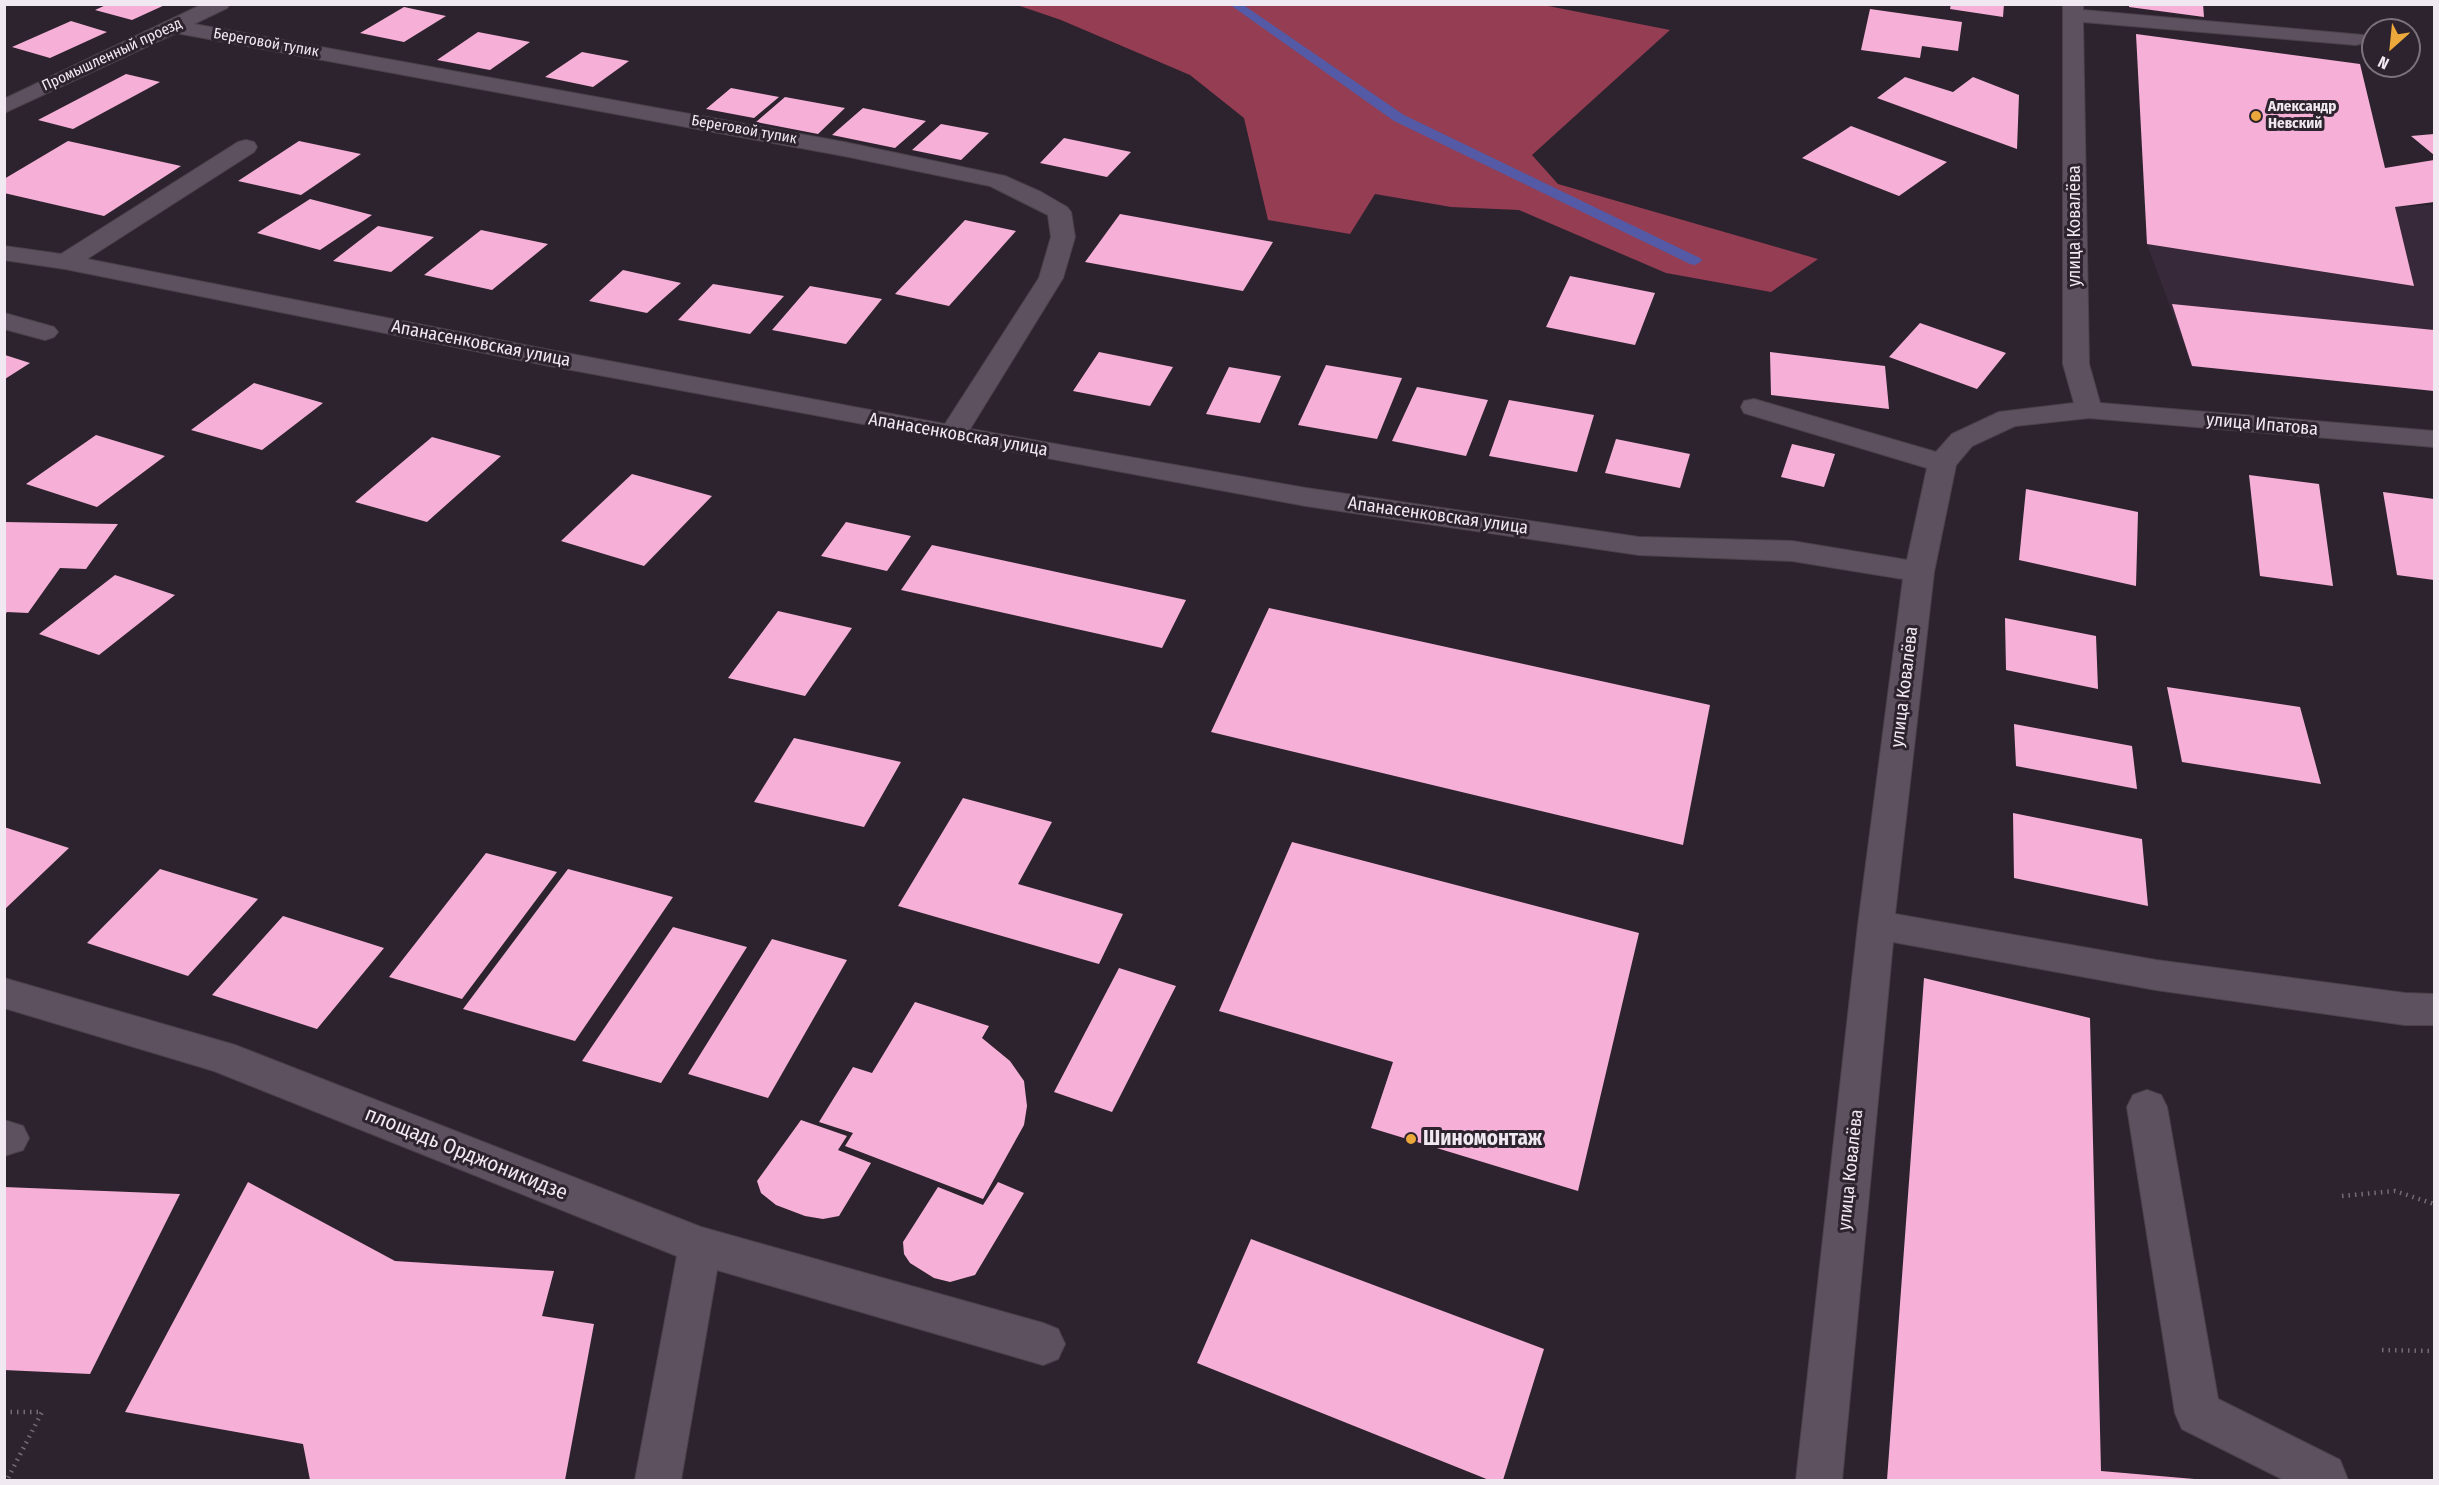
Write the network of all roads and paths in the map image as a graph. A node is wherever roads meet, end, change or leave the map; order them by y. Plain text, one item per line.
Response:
1 (220, 4) edge
2 (2074, 10) edge
3 (172, 26) junction
4 (2356, 39) dead end
5 (4, 106) edge
6 (246, 147) dead end
7 (4, 253) edge
8 (65, 262) junction
9 (4, 321) edge
10 (45, 332) dead end
11 (1754, 406) dead end
12 (2089, 410) junction
13 (953, 434) junction
14 (2434, 439) edge
15 (1942, 463) junction
16 (1919, 572) junction
17 (1876, 925) junction
18 (4, 993) edge
19 (2434, 1010) edge
20 (2147, 1107) dead end
21 (2342, 1196) dead end
22 (2434, 1204) edge
23 (700, 1246) junction
24 (1043, 1344) dead end
25 (2382, 1350) dead end
26 (2434, 1351) edge
27 (4, 1412) edge
28 (7, 1480) edge
29 (658, 1480) edge
30 (1819, 1480) edge
31 (2325, 1480) edge

1 - 3 street, Промышленный проезд
2 - 4 street
2 - 12 street, улица Ковалёва
3 - 5 street, Промышленный проезд
3 - 13 street, Береговой тупик
6 - 8 street
7 - 8 street, Апанасенковская улица
8 - 13 street, Апанасенковская улица
9 - 10 street
11 - 15 street
12 - 14 street, улица Ипатова
12 - 15 street, улица Ковалёва
13 - 16 street, Апанасенковская улица
15 - 16 street, улица Ковалёва
16 - 17 street, улица Ковалёва
17 - 19 street
17 - 30 street, улица Ковалёва
18 - 23 street, площадь Орджоникидзе
20 - 31 street
21 - 22 path
23 - 24 street, площадь Орджоникидзе
23 - 29 street
25 - 26 path
27 - 28 path

